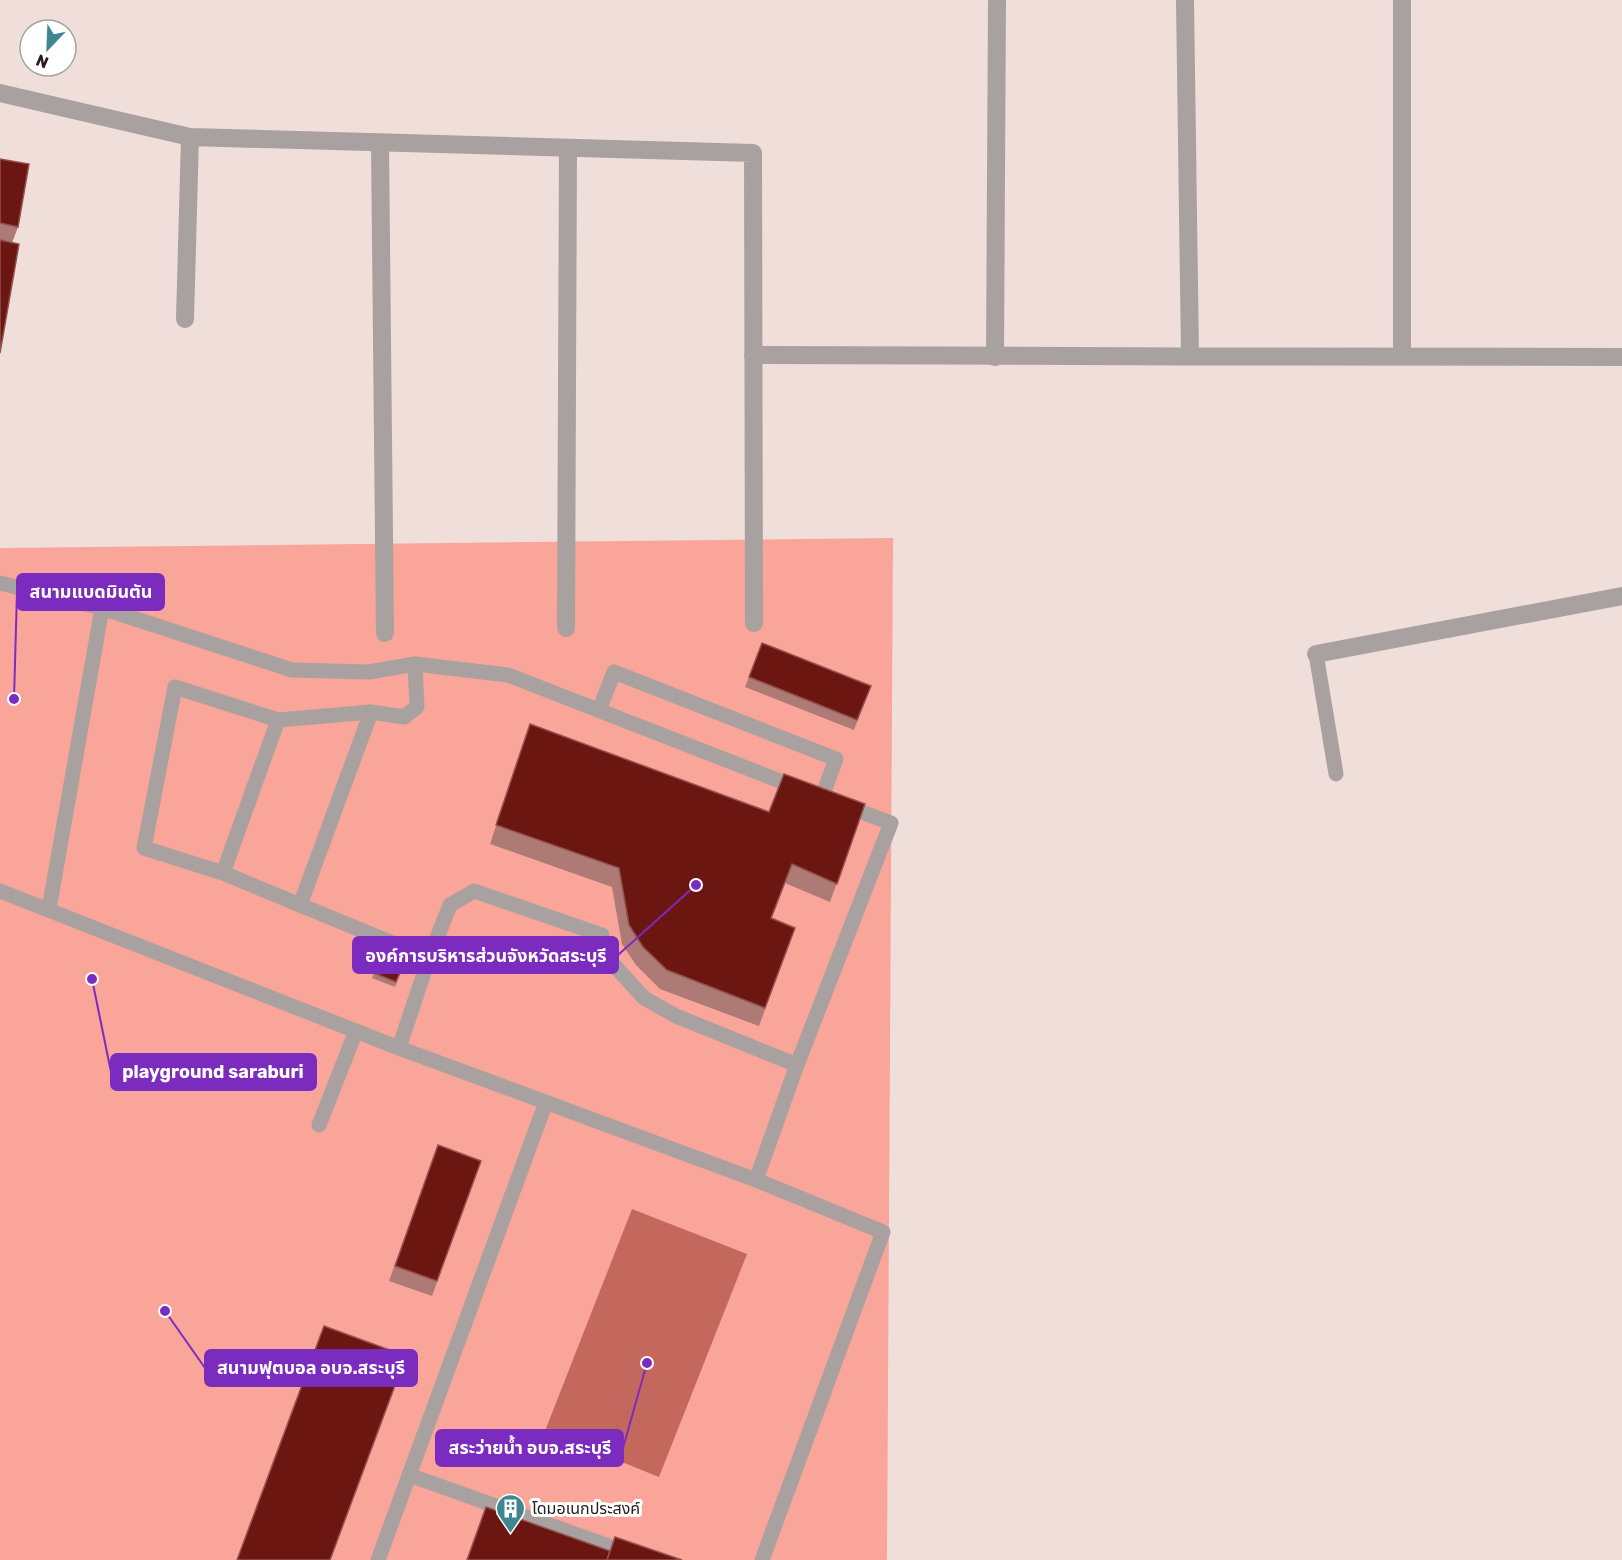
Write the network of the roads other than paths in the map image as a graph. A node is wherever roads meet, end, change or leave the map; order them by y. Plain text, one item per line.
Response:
1 (997, 0) edge
2 (1185, 0) edge
3 (1402, 0) edge
4 (0, 93) edge
5 (190, 137) junction
6 (380, 144) junction
7 (568, 148) junction
8 (185, 319) dead end
9 (753, 355) junction
10 (1190, 355) junction
11 (1402, 355) junction
12 (995, 357) junction
13 (1622, 357) edge
14 (0, 583) edge
15 (1622, 596) edge
16 (102, 608) junction
17 (753, 623) dead end
18 (566, 628) dead end
19 (385, 633) dead end
20 (1316, 654) joint
21 (415, 664) junction
22 (599, 710) junction
23 (371, 712) junction
24 (278, 720) junction
25 (1335, 774) dead end
26 (822, 797) junction
27 (223, 873) junction
28 (0, 891) edge
29 (300, 905) junction
30 (48, 909) junction
31 (429, 958) junction
32 (356, 1031) junction
33 (399, 1048) junction
34 (797, 1065) junction
35 (546, 1102) junction
36 (319, 1125) dead end
37 (756, 1180) junction
38 (409, 1475) junction
39 (378, 1560) edge
40 (648, 1560) edge
41 (762, 1560) edge

1 - 12 street
2 - 10 street
3 - 11 street
4 - 5 street
5 - 6 street
5 - 8 street
6 - 7 street
6 - 19 street
7 - 9 street
7 - 18 street
9 - 12 street
9 - 17 street
10 - 11 street
10 - 12 street
11 - 13 street
14 - 16 lane
15 - 20 street
16 - 21 lane
16 - 30 lane
20 - 25 lane
21 - 22 lane
21 - 23 lane
22 - 26 lane
22 - 26 lane
23 - 24 lane
23 - 29 lane
24 - 27 lane
24 - 27 lane
26 - 34 lane
27 - 29 lane
28 - 30 lane
29 - 31 lane
30 - 32 lane
31 - 33 lane
31 - 34 lane
32 - 33 lane
32 - 36 lane
33 - 35 lane
34 - 37 lane
35 - 37 lane
35 - 38 lane
37 - 41 lane
38 - 39 lane
38 - 40 lane

